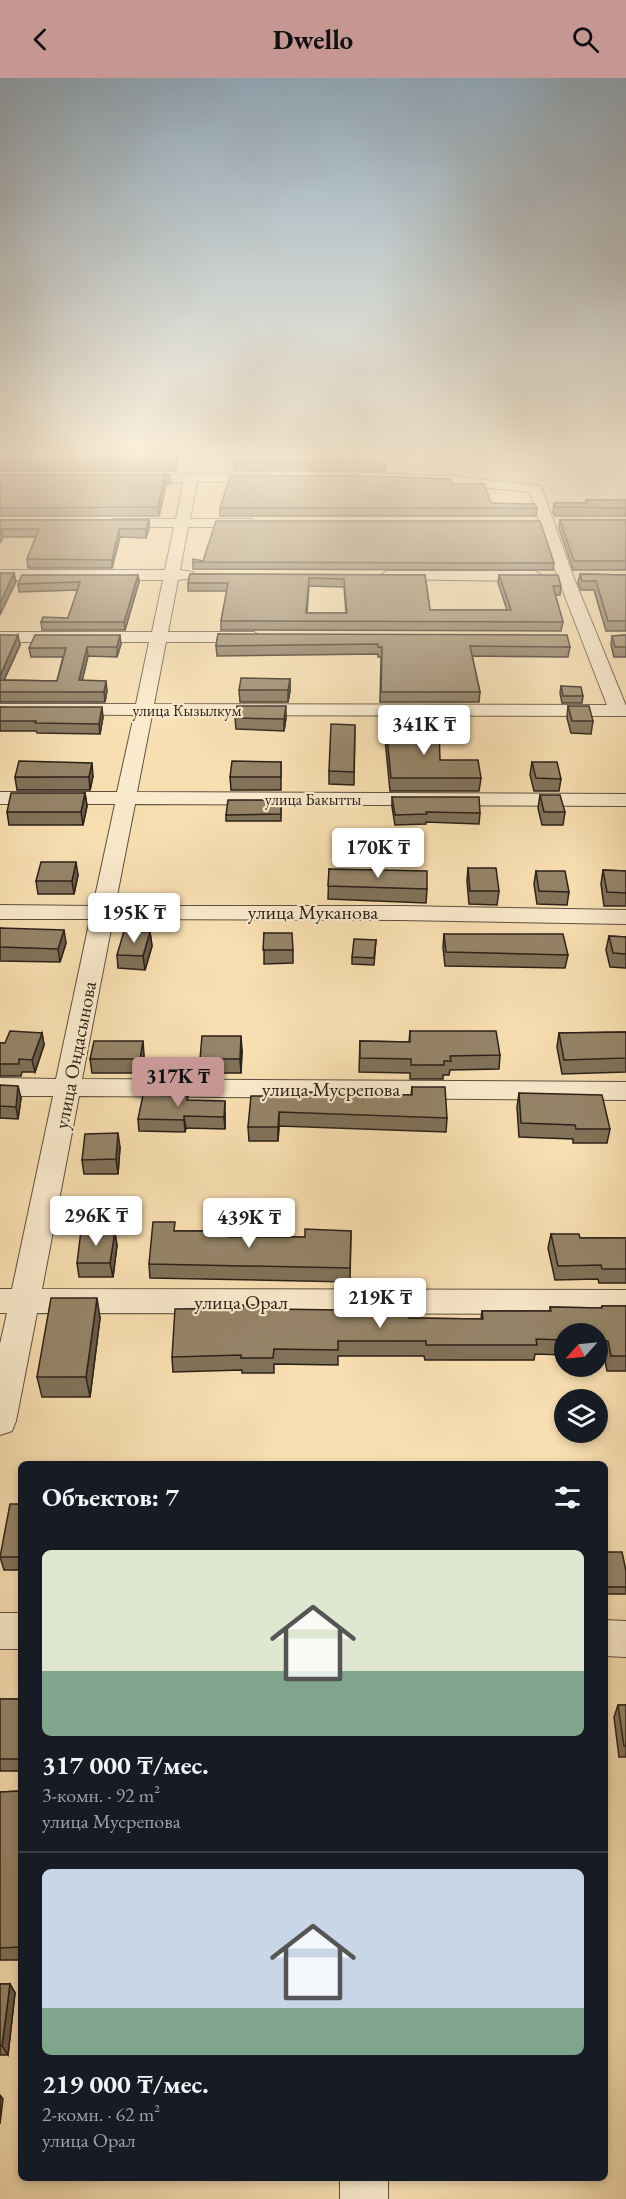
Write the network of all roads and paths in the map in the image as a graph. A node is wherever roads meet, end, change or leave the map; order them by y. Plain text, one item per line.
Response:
1 (176, 552) edge
2 (557, 552) edge
3 (0, 575) edge
4 (171, 575) junction
5 (207, 575) edge
6 (374, 576) edge
7 (565, 576) junction
8 (585, 576) edge
9 (0, 637) edge
10 (158, 637) junction
11 (266, 637) edge
12 (565, 637) edge
13 (589, 637) junction
14 (608, 638) dead end
15 (0, 709) edge
16 (146, 710) junction
17 (622, 711) edge
18 (0, 798) edge
19 (127, 798) junction
20 (626, 800) edge
21 (0, 912) edge
22 (104, 912) junction
23 (626, 917) edge
24 (0, 1087) edge
25 (68, 1088) junction
26 (626, 1090) edge
27 (12, 1302) edge
28 (626, 1302) edge
29 (0, 1420) edge
30 (0, 1631) edge
31 (18, 1631) edge
32 (608, 1638) edge
33 (626, 1639) edge
34 (363, 2181) edge
35 (364, 2199) edge

1 - 4 street, улица Ондасынова
2 - 7 street
3 - 4 street
4 - 5 street
4 - 10 street, улица Ондасынова
6 - 7 street
7 - 8 street
7 - 13 street
9 - 10 street
10 - 11 street
10 - 16 street, улица Ондасынова
12 - 13 street
13 - 14 street
13 - 17 street
15 - 16 street, улица Кызылкум
16 - 17 street, улица Кызылкум
16 - 19 street, улица Ондасынова
18 - 19 street, улица Бакытты
19 - 20 street, улица Бакытты
19 - 22 street, улица Ондасынова
21 - 22 street, улица Муканова
22 - 23 street, улица Муканова
22 - 25 street, улица Ондасынова
24 - 25 street, улица Мусрепова
25 - 26 street, улица Мусрепова
25 - 27 street, улица Ондасынова
27 - 28 street, улица Орал
27 - 29 street, улица Ондасынова
30 - 31 street
32 - 33 street
34 - 35 street

